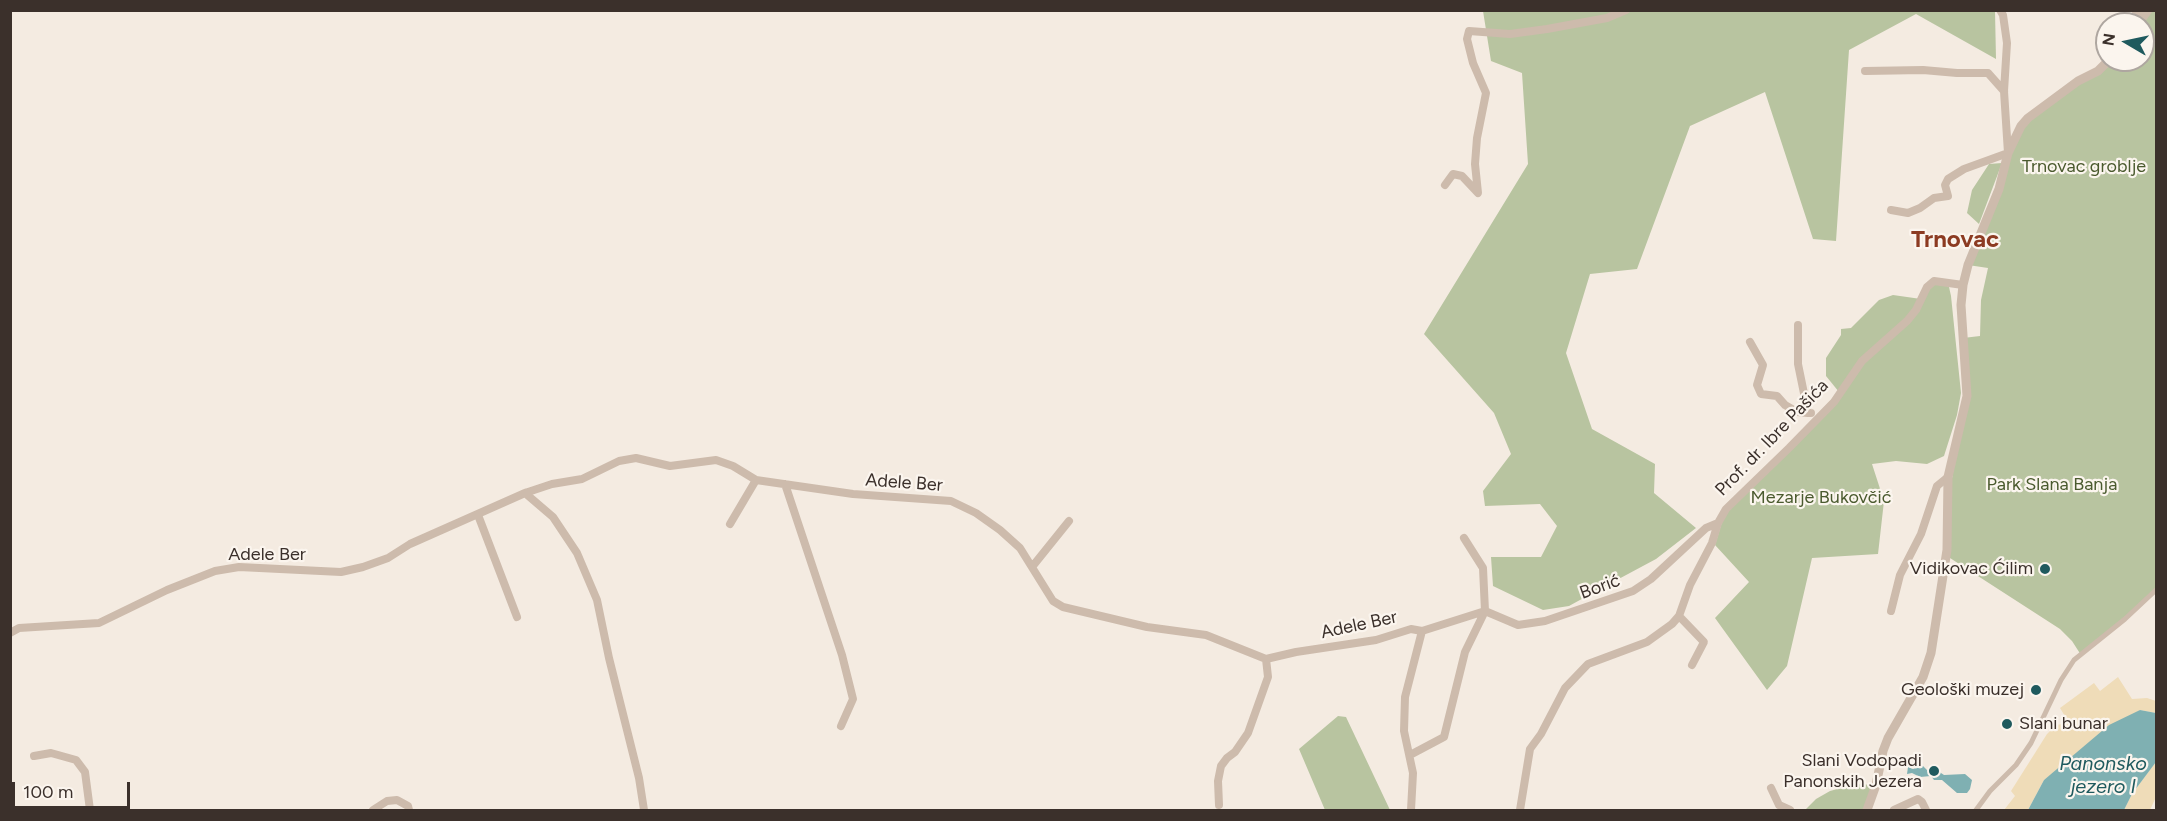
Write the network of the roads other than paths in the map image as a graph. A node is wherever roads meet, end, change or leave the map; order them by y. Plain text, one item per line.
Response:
1 (1626, 10) edge
2 (2000, 10) edge
3 (1865, 71) dead end
4 (2096, 72) edge
5 (2004, 91) junction
6 (2008, 153) junction
7 (1445, 184) dead end
8 (1891, 210) dead end
9 (1963, 285) junction
10 (1798, 325) dead end
11 (1750, 342) dead end
12 (1808, 412) junction
13 (1821, 415) junction
14 (1947, 477) junction
15 (756, 480) junction
16 (785, 484) junction
17 (525, 493) junction
18 (478, 515) junction
19 (1069, 521) dead end
20 (1718, 523) junction
21 (730, 525) dead end
22 (1706, 528) joint
23 (1464, 538) dead end
24 (1032, 567) junction
25 (2157, 590) edge
26 (1485, 611) junction
27 (1890, 611) dead end
28 (1679, 616) junction
29 (517, 617) dead end
30 (1422, 631) junction
31 (10, 633) edge
32 (1266, 659) junction
33 (1692, 665) dead end
34 (841, 726) dead end
35 (1410, 755) junction
36 (34, 756) dead end
37 (1771, 788) dead end
38 (1219, 805) dead end
39 (90, 810) edge
40 (373, 810) edge
41 (409, 810) edge
42 (644, 810) edge
43 (1411, 810) edge
44 (1520, 810) edge
45 (1790, 810) edge
46 (1867, 810) edge
47 (1894, 810) edge
48 (1926, 810) edge
49 (1976, 810) edge

1 - 7 street
2 - 5 street
3 - 5 street
4 - 6 street
5 - 6 street
6 - 8 street
6 - 9 street
9 - 13 street, Prof. dr. Ibre Pašića
9 - 14 street
10 - 12 street
11 - 12 street
12 - 13 street
13 - 20 street, Prof. dr. Ibre Pašića
14 - 27 street
14 - 46 street
15 - 16 street, Adele Ber
15 - 17 street, Adele Ber
15 - 21 street
16 - 24 street, Adele Ber
16 - 34 street
17 - 18 street, Adele Ber
17 - 42 street
18 - 29 street
18 - 31 street, Adele Ber
19 - 24 street
20 - 22 street, Prof. dr. Ibre Pašića
20 - 28 street
22 - 26 street, Borić
23 - 26 street
24 - 32 street, Adele Ber
25 - 49 street
26 - 30 street
26 - 35 street
28 - 33 street
28 - 44 street
30 - 32 street, Adele Ber
30 - 35 street
32 - 38 street
35 - 43 street
36 - 39 street
37 - 45 street
40 - 41 street
47 - 48 street

